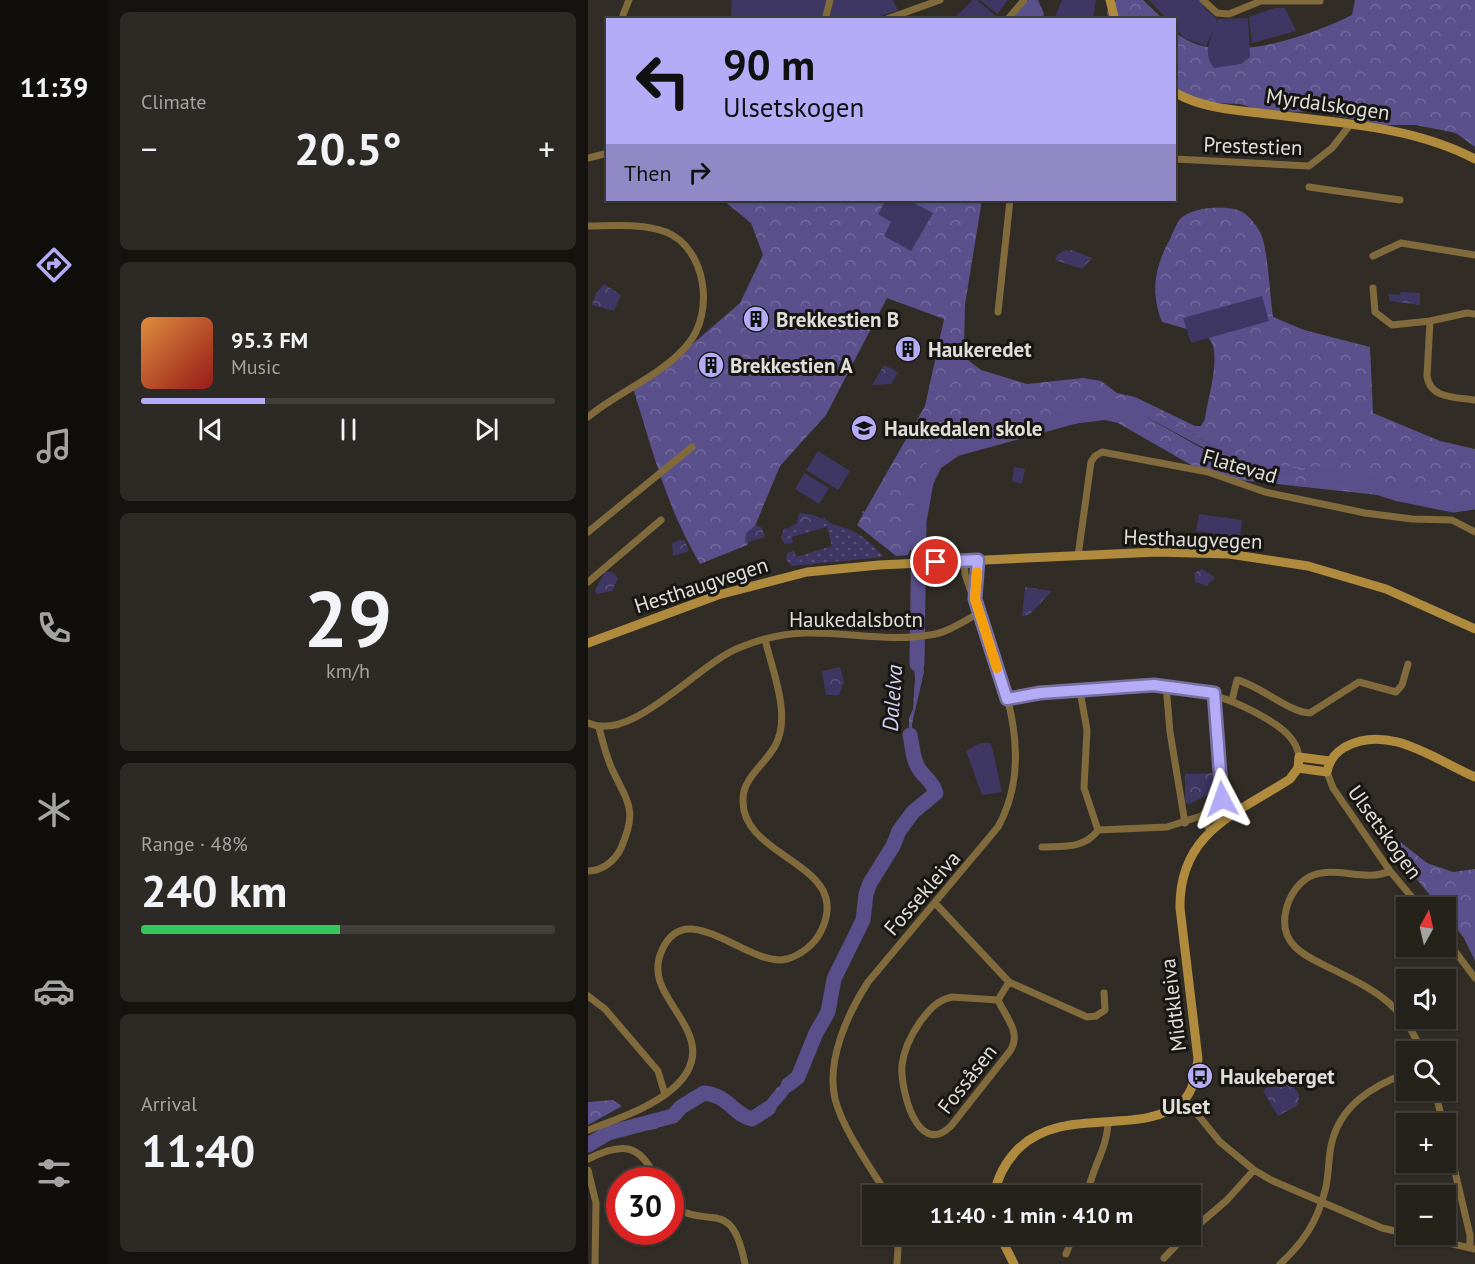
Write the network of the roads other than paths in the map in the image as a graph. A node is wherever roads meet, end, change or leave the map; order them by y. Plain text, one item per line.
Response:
1 (629, 0) edge
2 (830, 0) edge
3 (940, 0) edge
4 (1024, 0) edge
5 (1110, 0) edge
6 (1203, 0) edge
7 (1320, 1) edge
8 (623, 15) dead end
9 (826, 18) edge
10 (890, 18) edge
11 (1009, 18) edge
12 (1114, 18) edge
13 (1176, 93) edge
14 (1350, 125) junction
15 (606, 154) edge
16 (588, 158) edge
17 (1176, 159) edge
18 (1475, 159) edge
19 (1309, 187) dead end
20 (1400, 200) dead end
21 (1010, 201) edge
22 (588, 226) edge
23 (1475, 255) edge
24 (1373, 256) dead end
25 (1373, 288) dead end
26 (998, 312) dead end
27 (1475, 314) edge
28 (1430, 321) junction
29 (1475, 400) edge
30 (588, 417) edge
31 (692, 447) dead end
32 (661, 520) dead end
33 (588, 532) edge
34 (1475, 532) edge
35 (1078, 556) junction
36 (978, 560) junction
37 (964, 561) junction
38 (588, 582) edge
39 (975, 599) junction
40 (979, 613) junction
41 (1475, 629) edge
42 (765, 639) junction
43 (588, 643) edge
44 (1408, 664) dead end
45 (1166, 685) junction
46 (1080, 691) junction
47 (1214, 693) junction
48 (1007, 699) junction
49 (1232, 700) junction
50 (588, 723) edge
51 (599, 728) junction
52 (1299, 757) junction
53 (1330, 761) junction
54 (1298, 768) junction
55 (1327, 772) junction
56 (1475, 777) edge
57 (1201, 816) junction
58 (1185, 823) junction
59 (1210, 830) junction
60 (1098, 831) junction
61 (1042, 847) dead end
62 (588, 871) edge
63 (1390, 872) junction
64 (1412, 897) edge
65 (935, 903) junction
66 (1456, 952) edge
67 (1475, 978) edge
68 (1009, 982) junction
69 (1104, 993) dead end
70 (588, 996) edge
71 (998, 1000) junction
72 (1417, 1041) edge
73 (1396, 1078) edge
74 (665, 1095) junction
75 (1185, 1100) junction
76 (1108, 1121) junction
77 (588, 1130) edge
78 (588, 1159) edge
79 (650, 1167) edge
80 (588, 1170) edge
81 (1254, 1170) junction
82 (1455, 1173) edge
83 (882, 1185) edge
84 (998, 1185) edge
85 (1089, 1185) edge
86 (1321, 1204) junction
87 (684, 1212) edge
88 (1201, 1222) edge
89 (898, 1245) edge
90 (1004, 1245) edge
91 (1070, 1245) edge
92 (1176, 1245) edge
93 (1473, 1249) edge
94 (1066, 1254) dead end
95 (1164, 1258) dead end
96 (897, 1263) edge
97 (595, 1264) edge
98 (745, 1264) edge
99 (1014, 1264) edge
100 (1280, 1264) edge

1 - 8 street
2 - 9 street
3 - 10 street
4 - 11 street
5 - 12 main road
6 - 7 street
13 - 14 main road, Myrdalskogen
14 - 17 street, Prestestien
14 - 18 main road, Myrdalskogen
15 - 16 street
19 - 20 street, Prestestien
21 - 26 street
22 - 30 street
23 - 24 street
25 - 28 street
27 - 28 street
28 - 29 street
31 - 33 street
32 - 38 street
34 - 35 street, Flatevad
35 - 36 main road, Hesthaugvegen
35 - 41 main road, Hesthaugvegen
36 - 37 main road, Hesthaugvegen
36 - 39 street, Fossekleiva
37 - 39 street, Fossekleiva
37 - 43 main road, Hesthaugvegen
39 - 40 street, Fossekleiva
40 - 42 street, Haukedalsbotn
40 - 48 street, Fossekleiva
42 - 51 street, Haukedalsbotn
42 - 74 street, Haukedalsbotn
44 - 49 street
45 - 46 street
45 - 47 street
45 - 58 street
46 - 48 street
46 - 60 street
47 - 49 street
47 - 57 street
48 - 65 street, Fossekleiva
49 - 52 street
50 - 51 street
51 - 62 street
52 - 53 main road
52 - 54 main road
53 - 55 main road
53 - 56 main road
54 - 55 main road
54 - 59 main road, Midtkleiva
55 - 63 street, Ulsetskogen
57 - 58 street
57 - 59 street
58 - 60 street
59 - 75 main road, Midtkleiva
60 - 61 street
63 - 64 street, Ulsetskogen
63 - 72 street
65 - 68 street
65 - 83 street, Fossekleiva
66 - 67 street
68 - 69 street
68 - 71 street
70 - 74 street
71 - 71 street, Fossåsen
73 - 86 street
74 - 77 street
75 - 76 main road
75 - 81 street
76 - 84 main road
76 - 85 street
78 - 79 street
80 - 97 street
81 - 86 street
81 - 88 street
82 - 93 street
86 - 93 street
86 - 100 street
87 - 98 street
89 - 96 street
90 - 99 main road
91 - 94 street
92 - 95 street

